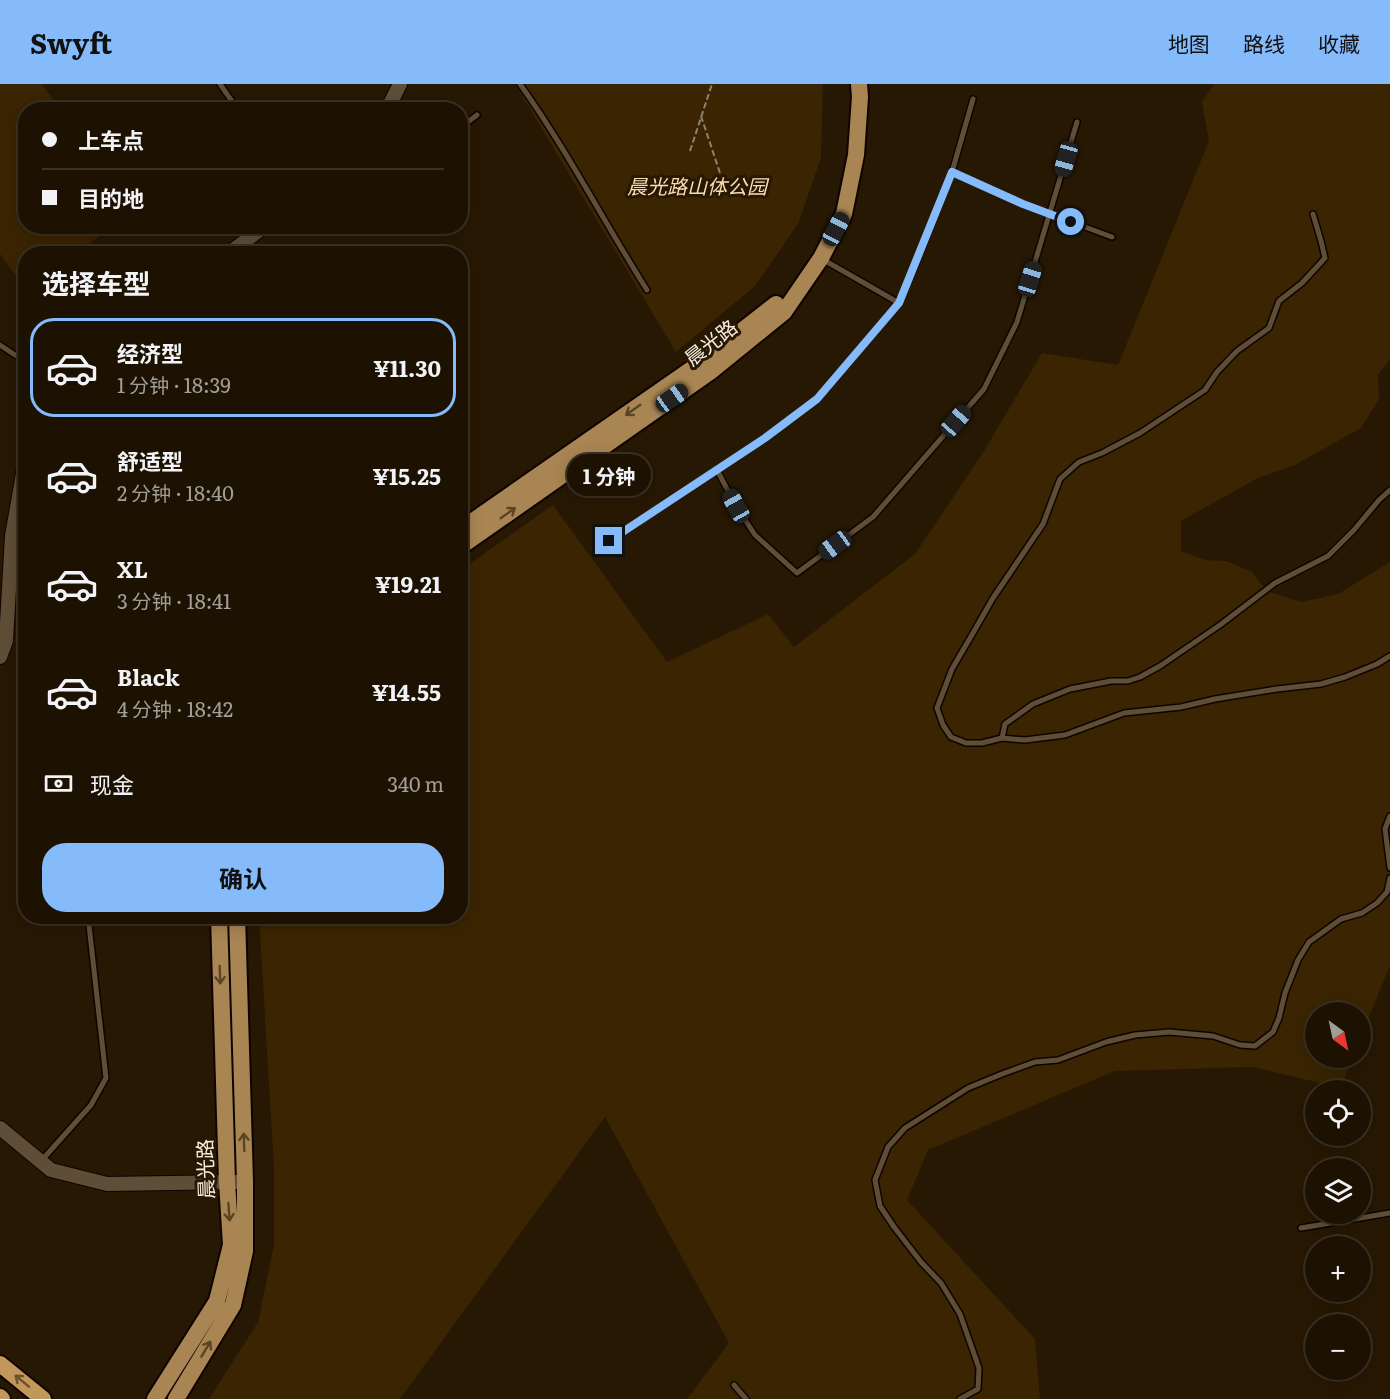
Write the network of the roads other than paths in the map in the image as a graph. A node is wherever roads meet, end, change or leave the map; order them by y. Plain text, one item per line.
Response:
1 (220, 84) edge
2 (400, 84) edge
3 (520, 84) edge
4 (849, 84) edge
5 (859, 84) edge
6 (973, 99) dead end
7 (232, 102) edge
8 (391, 102) edge
9 (477, 115) dead end
10 (468, 122) edge
11 (1077, 122) dead end
12 (952, 172) junction
13 (1050, 214) junction
14 (1313, 214) dead end
15 (254, 234) edge
16 (1112, 237) dead end
17 (239, 246) edge
18 (821, 258) junction
19 (647, 290) dead end
20 (899, 303) junction
21 (0, 345) edge
22 (18, 356) edge
23 (717, 470) junction
24 (1390, 490) edge
25 (18, 502) edge
26 (468, 524) edge
27 (468, 541) edge
28 (609, 541) dead end
29 (9, 585) junction
30 (18, 588) edge
31 (1390, 656) edge
32 (0, 657) edge
33 (1002, 738) junction
34 (1390, 816) edge
35 (1390, 868) edge
36 (1390, 878) edge
37 (89, 924) edge
38 (219, 924) edge
39 (237, 924) edge
40 (0, 1128) edge
41 (40, 1161) junction
42 (227, 1182) junction
43 (245, 1182) junction
44 (1390, 1213) edge
45 (1301, 1228) dead end
46 (0, 1364) edge
47 (734, 1385) dead end
48 (156, 1396) edge
49 (177, 1398) edge
50 (43, 1399) edge
51 (139, 1399) edge
52 (746, 1399) edge
53 (960, 1399) edge

1 - 7 lane
2 - 8 street
3 - 19 lane
4 -> 26 main road, 晨光路
5 - 18 main road, 晨光路
6 - 12 lane
9 - 10 lane
11 - 13 lane
12 - 13 lane
12 - 20 lane
13 - 16 lane
13 - 23 lane
14 - 33 lane
15 - 17 street
18 - 20 lane
27 -> 18 main road, 晨光路
20 - 23 lane
21 - 22 lane
23 - 28 lane
24 - 33 lane
25 - 29 street
29 - 30 lane
29 - 32 street
31 - 33 lane
34 - 35 lane
36 - 53 lane
37 - 41 lane
38 -> 42 main road, 晨光路
43 -> 39 main road, 晨光路
40 - 41 street
41 - 42 street
42 - 43 street
42 -> 48 main road, 晨光路
49 -> 43 main road, 晨光路
44 - 45 lane
50 -> 46 highway
47 - 52 lane
48 - 51 main road

